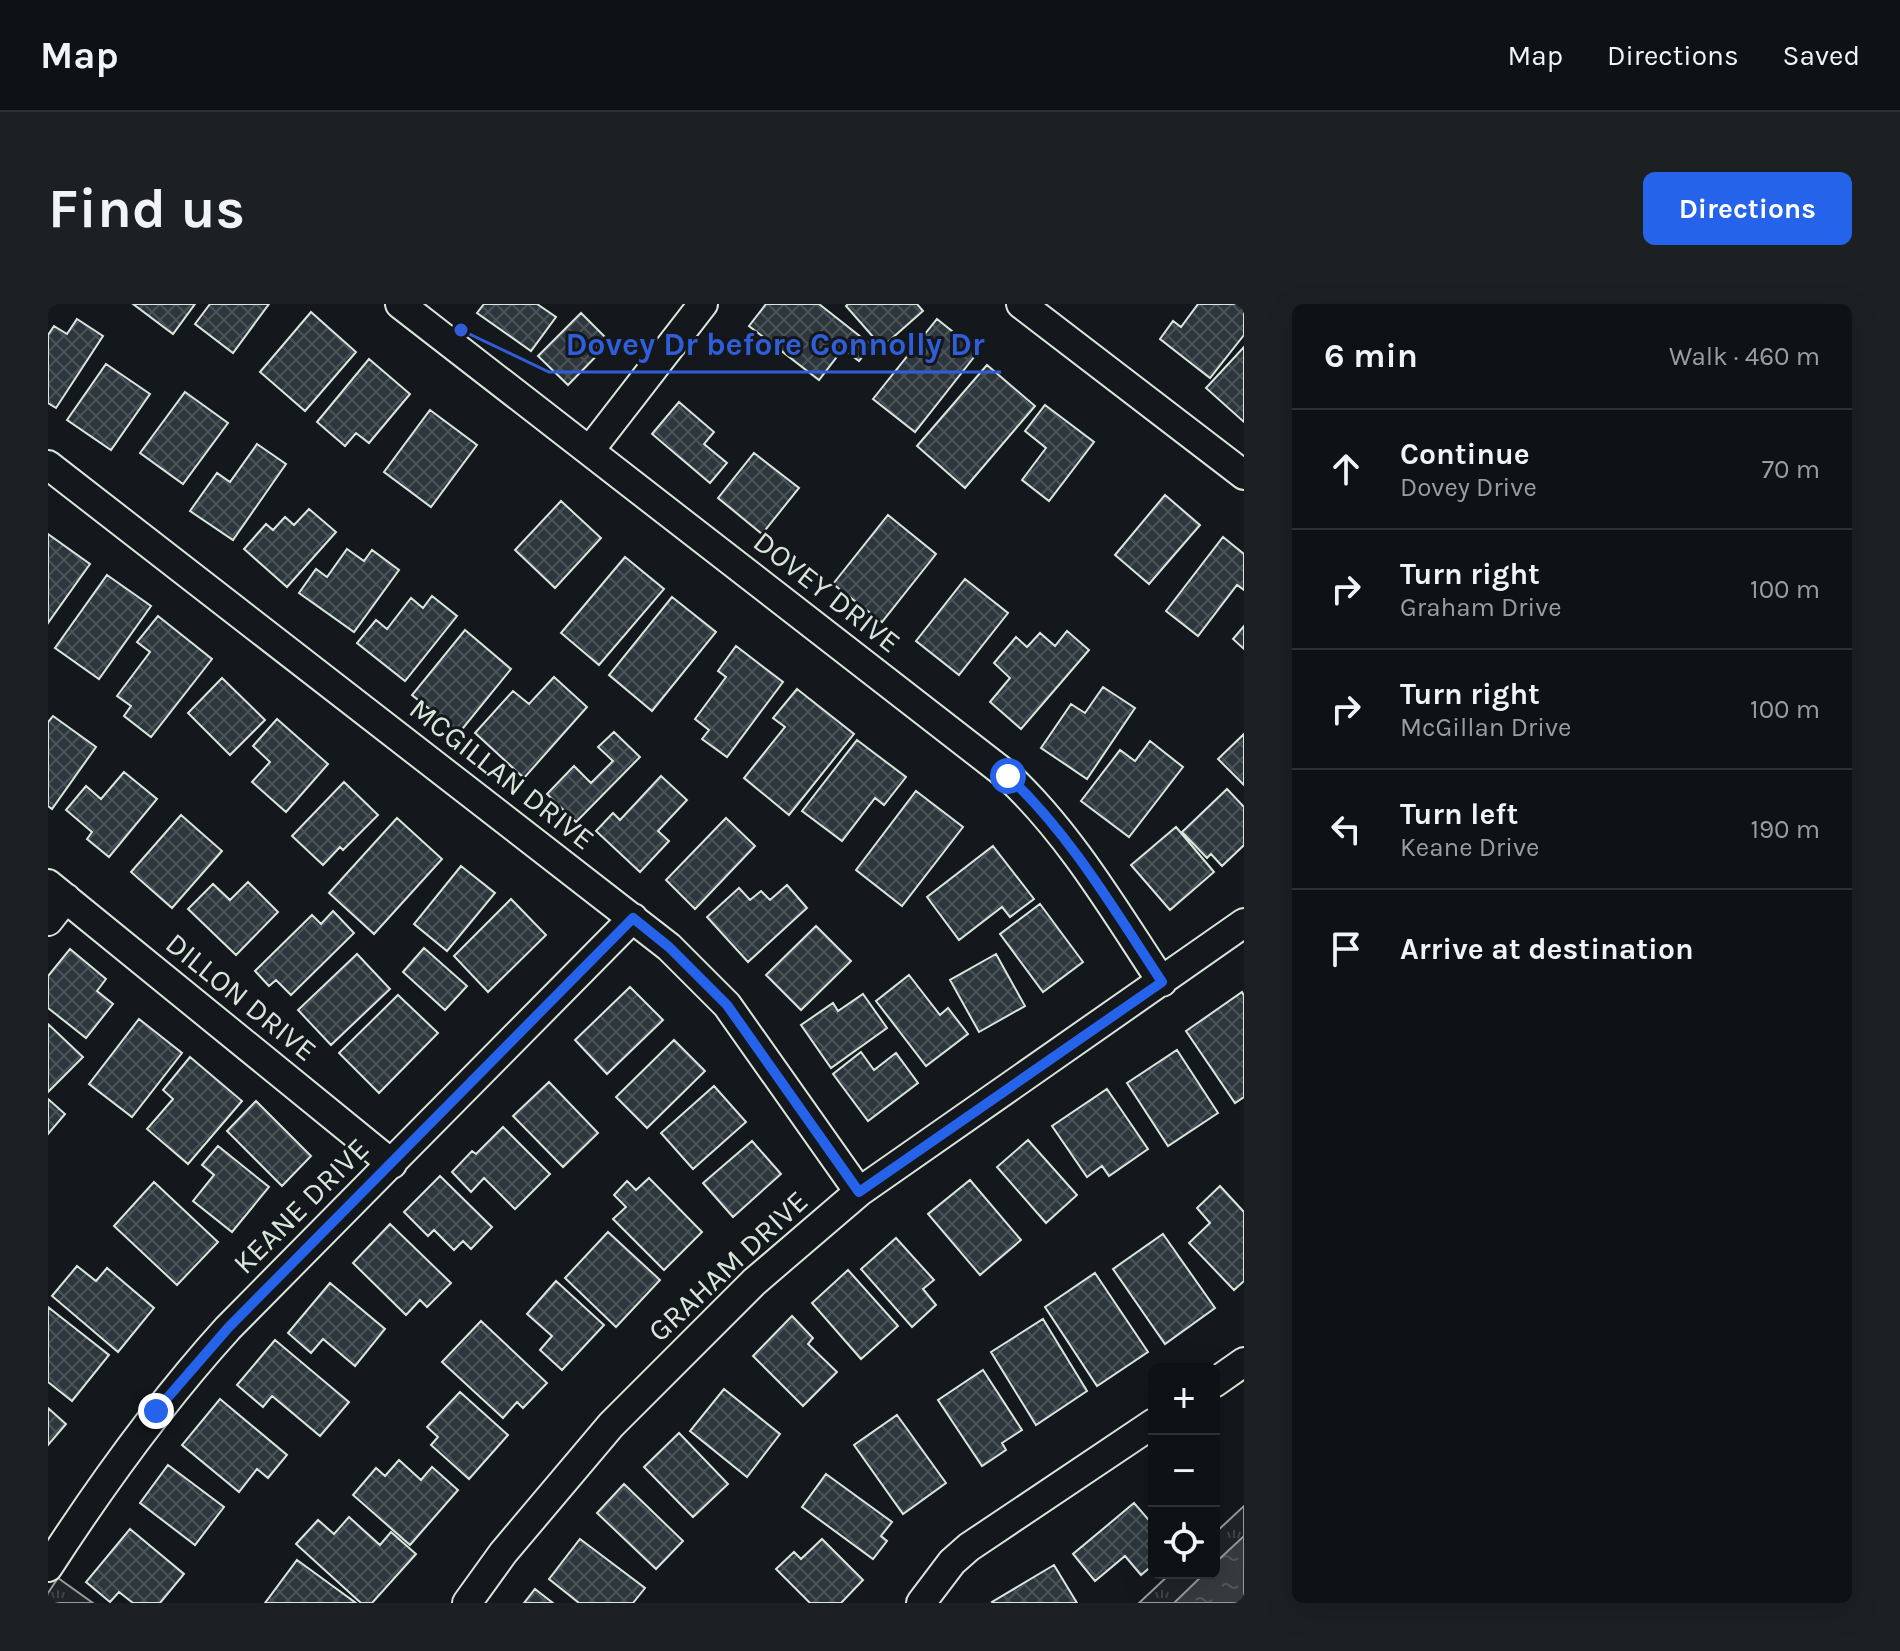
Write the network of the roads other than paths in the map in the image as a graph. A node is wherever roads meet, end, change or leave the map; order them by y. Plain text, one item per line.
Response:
1 (400, 304) edge
2 (703, 304) edge
3 (1021, 304) edge
4 (590, 450) junction
5 (48, 465) edge
6 (1244, 475) edge
7 (57, 891) edge
8 (633, 918) junction
9 (48, 921) edge
10 (1244, 923) edge
11 (1162, 982) junction
12 (392, 1164) junction
13 (859, 1192) junction
14 (1244, 1362) edge
15 (1220, 1379) edge
16 (1148, 1427) edge
17 (48, 1567) edge
18 (467, 1603) edge
19 (921, 1603) edge

1 - 4 street, DOVEY DRIVE
2 - 4 street
3 - 6 street
4 - 11 street, DOVEY DRIVE
5 - 8 street, MCGILLAN DRIVE
7 - 9 street
7 - 12 street, DILLON DRIVE
8 - 12 street, KEANE DRIVE
8 - 13 street, MCGILLAN DRIVE
10 - 11 street, GRAHAM DRIVE
11 - 13 street, GRAHAM DRIVE
12 - 17 street, KEANE DRIVE
13 - 18 street, GRAHAM DRIVE
14 - 15 street
16 - 19 street

